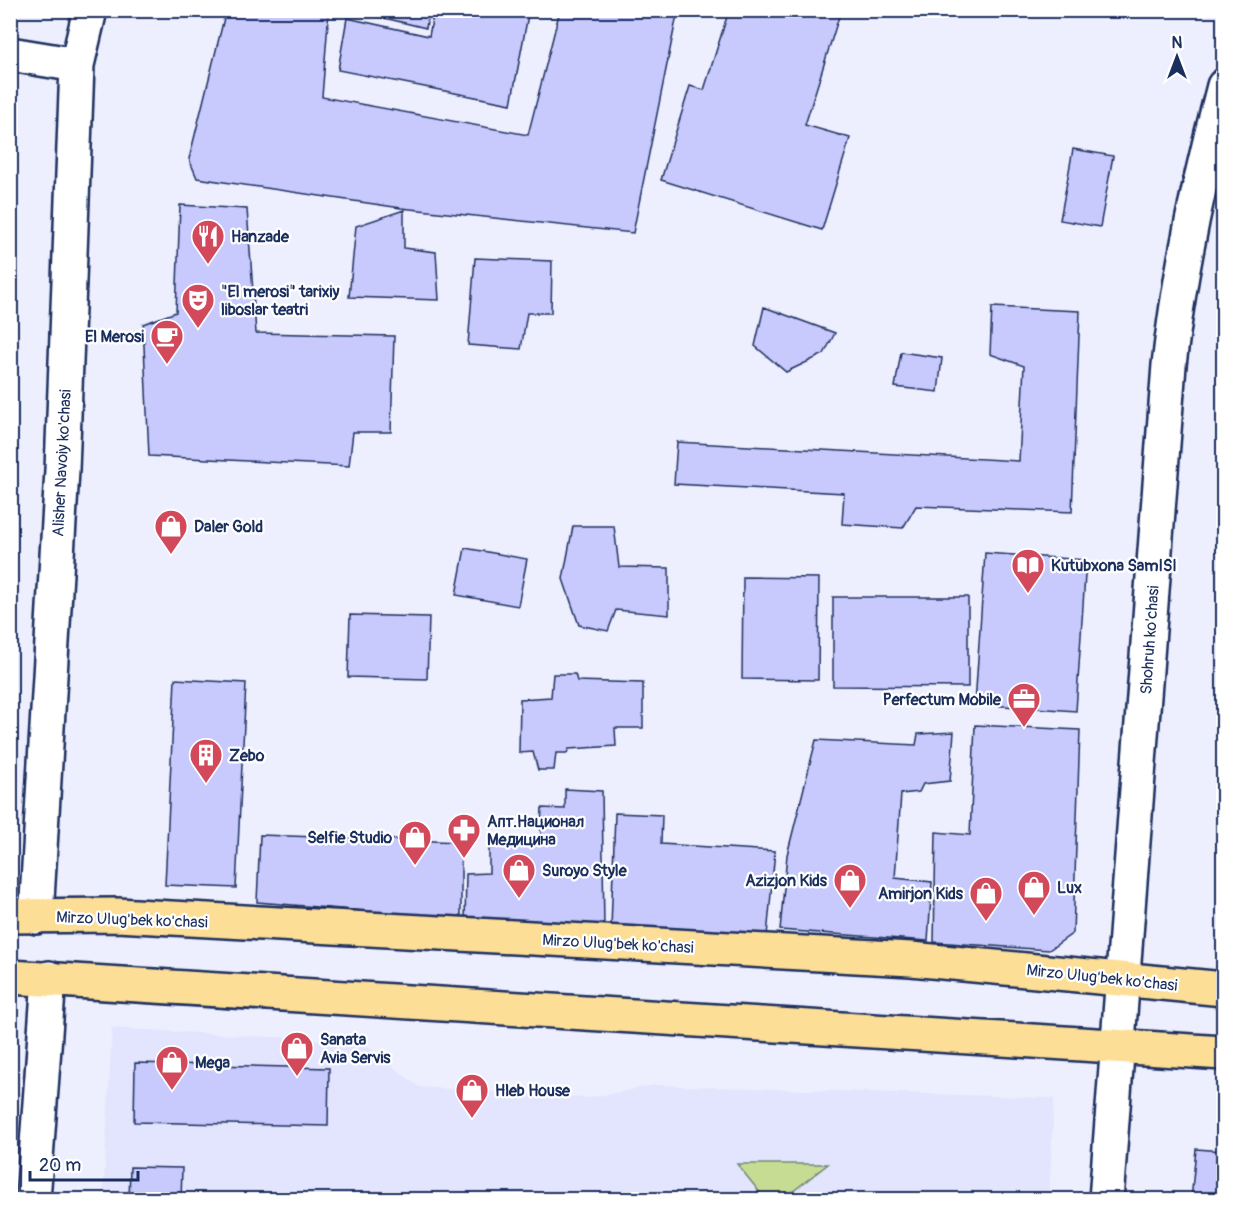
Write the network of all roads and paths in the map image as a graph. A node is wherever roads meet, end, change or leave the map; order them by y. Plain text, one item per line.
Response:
1 (90, 10) edge
2 (10, 54) edge
3 (77, 65) junction
4 (1224, 86) edge
5 (23, 916) edge
6 (10, 977) edge
7 (49, 978) junction
8 (1123, 978) junction
9 (1224, 989) edge
10 (1118, 1046) junction
11 (1224, 1053) edge
12 (33, 1200) edge
13 (1106, 1200) edge

1 - 3 street, Alisher Navoiy ko'chasi
2 - 3 street
3 - 5 street, Alisher Navoiy ko'chasi
4 - 8 street, Shohruh ko'chasi
5 - 8 main road, Mirzo Ulug'bek ko'chasi
6 - 7 main road
7 - 10 main road
7 - 12 street
8 - 9 main road, Mirzo Ulug'bek ko'chasi
8 - 10 street, Shohruh ko'chasi
10 - 11 main road
10 - 13 street, Shohruh ko'chasi

